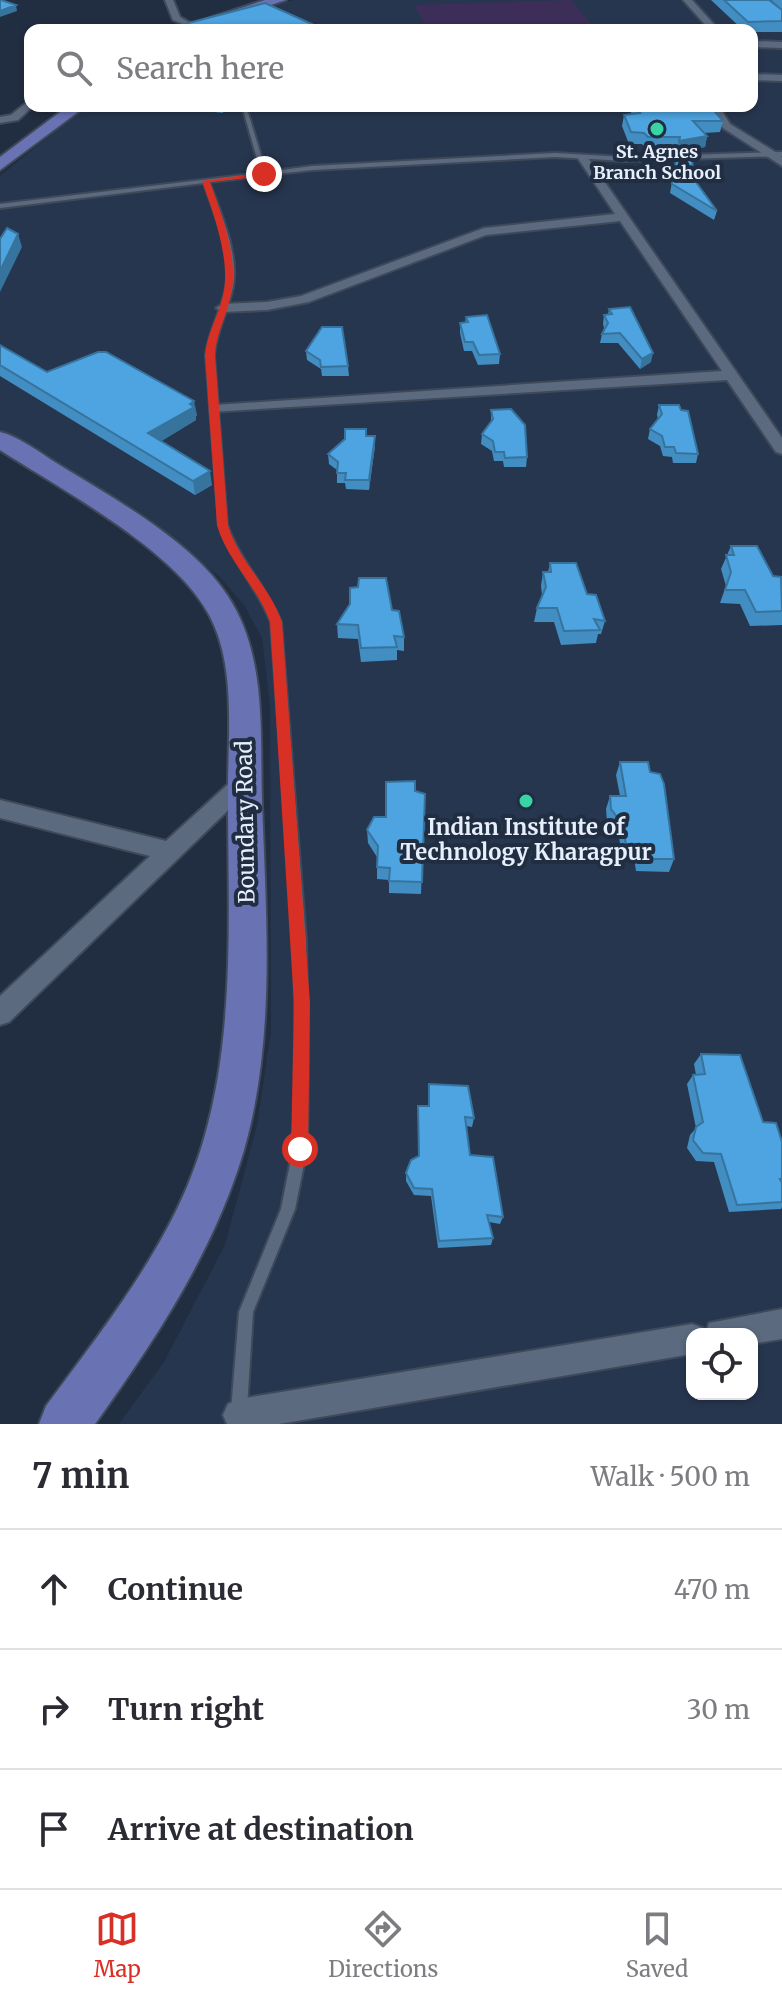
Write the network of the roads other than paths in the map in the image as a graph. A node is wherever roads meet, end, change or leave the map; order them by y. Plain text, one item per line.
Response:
1 (169, 0) edge
2 (277, 0) edge
3 (687, 0) edge
4 (181, 24) edge
5 (197, 24) edge
6 (709, 24) edge
7 (758, 44) edge
8 (782, 45) edge
9 (758, 77) edge
10 (782, 78) edge
11 (24, 109) edge
12 (70, 112) edge
13 (246, 112) edge
14 (718, 112) edge
15 (0, 120) edge
16 (582, 157) junction
17 (779, 157) edge
18 (0, 165) edge
19 (264, 174) junction
20 (206, 181) junction
21 (0, 206) edge
22 (624, 217) junction
23 (223, 308) junction
24 (732, 375) junction
25 (215, 409) junction
26 (0, 439) edge
27 (782, 449) edge
28 (244, 782) junction
29 (0, 809) edge
30 (171, 852) junction
31 (0, 1013) edge
32 (782, 1324) edge
33 (757, 1328) edge
34 (686, 1340) edge
35 (238, 1419) edge
36 (64, 1424) edge

1 - 4 street
2 - 5 main road
3 - 6 street
7 - 8 street
9 - 10 street
11 - 15 street
12 - 18 main road
13 - 19 lane
14 - 17 street
16 - 17 lane
16 - 19 lane
16 - 22 street
19 - 20 lane
20 - 21 lane
20 - 23 lane
22 - 23 street
22 - 24 street
23 - 25 lane
24 - 25 street
24 - 27 street
25 - 35 lane
26 - 28 main road, Boundary Road
28 - 30 street
28 - 36 main road, Boundary Road
29 - 30 street
30 - 31 street
32 - 33 street
34 - 35 street

